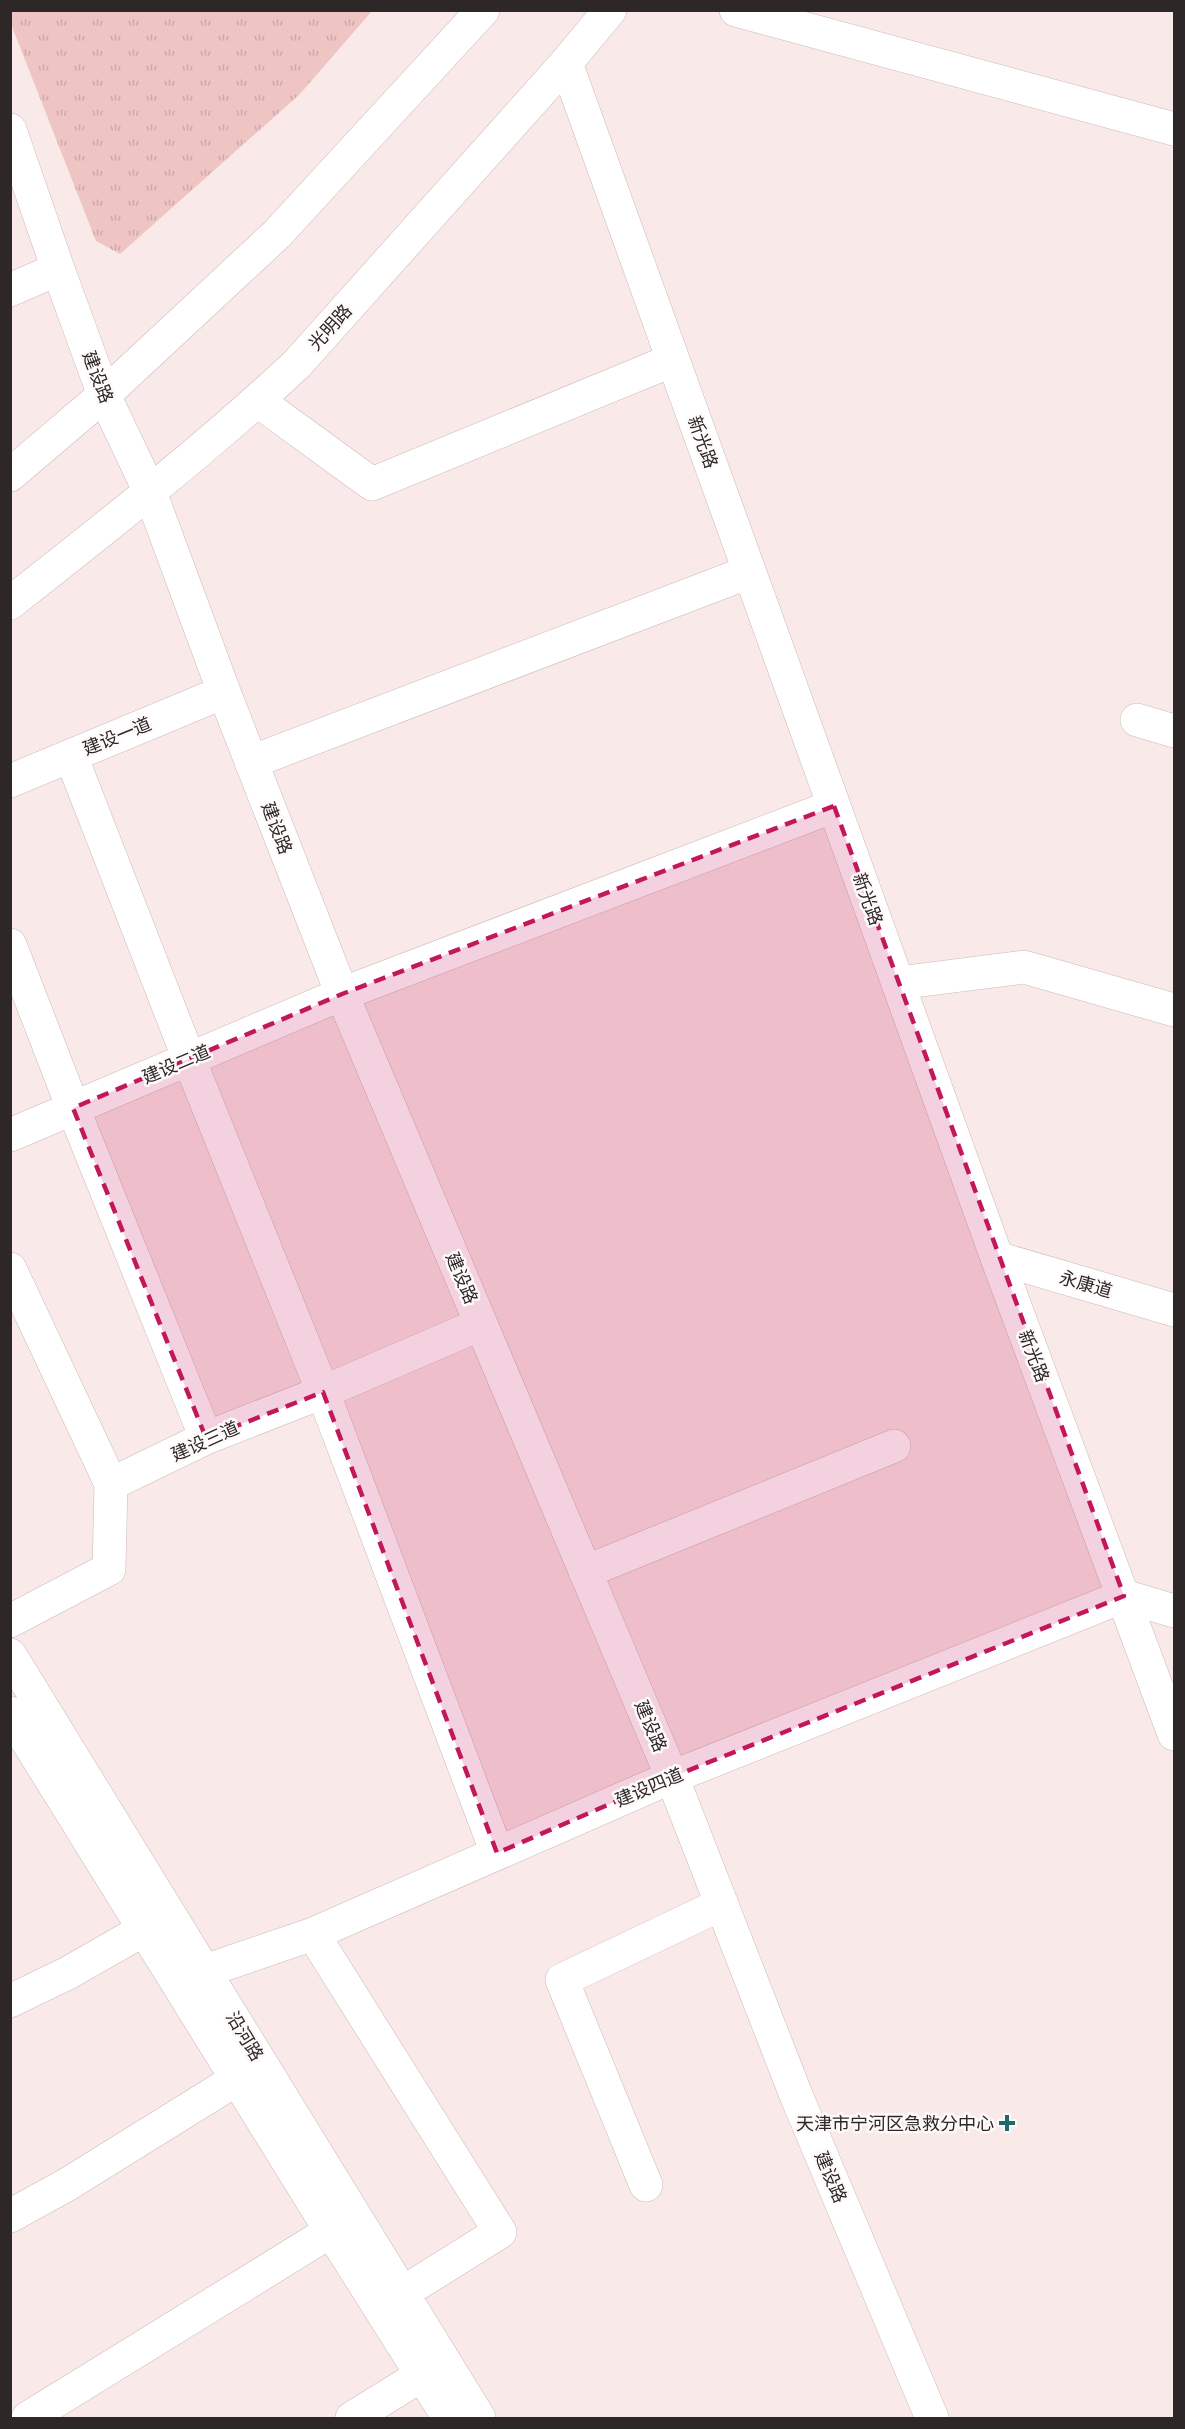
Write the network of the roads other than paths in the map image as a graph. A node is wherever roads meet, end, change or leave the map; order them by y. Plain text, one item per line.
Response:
1 (483, 10) edge
2 (610, 10) edge
3 (736, 10) edge
4 (566, 63) junction
5 (1174, 129) edge
6 (10, 130) edge
7 (58, 269) junction
8 (10, 290) edge
9 (674, 360) junction
10 (104, 395) junction
11 (258, 400) junction
12 (10, 475) edge
13 (150, 492) junction
14 (749, 572) junction
15 (10, 603) edge
16 (224, 692) junction
17 (1137, 720) dead end
18 (1174, 731) edge
19 (71, 756) junction
20 (251, 762) junction
21 (10, 781) edge
22 (834, 806) junction
23 (10, 945) edge
24 (898, 983) junction
25 (342, 994) junction
26 (1174, 1010) edge
27 (189, 1059) junction
28 (73, 1108) junction
29 (10, 1135) edge
30 (997, 1258) junction
31 (10, 1269) edge
32 (1174, 1310) edge
33 (481, 1324) junction
34 (323, 1392) junction
35 (206, 1438) junction
36 (894, 1446) dead end
37 (111, 1484) junction
38 (585, 1572) junction
39 (1124, 1596) junction
40 (1174, 1611) edge
41 (10, 1621) edge
42 (10, 1655) edge
43 (25, 1728) edge
44 (1174, 1734) edge
45 (672, 1777) junction
46 (497, 1853) junction
47 (722, 1904) junction
48 (145, 1929) junction
49 (313, 1934) junction
50 (191, 1976) junction
51 (10, 2001) edge
52 (237, 2079) junction
53 (646, 2185) dead end
54 (10, 2216) edge
55 (331, 2231) junction
56 (390, 2300) junction
57 (422, 2375) junction
58 (28, 2418) edge
59 (352, 2418) edge
60 (449, 2418) edge
61 (479, 2418) edge
62 (932, 2418) edge

1 - 10 street
2 - 4 street, 光明路
3 - 5 street
4 - 9 street, 新光路
4 - 11 street, 光明路
6 - 7 street, 建设路
7 - 8 street
7 - 10 street, 建设路
9 - 11 street
9 - 14 street, 新光路
10 - 12 street
10 - 13 street, 建设路
11 - 13 street, 光明路
13 - 15 street, 光明路
13 - 16 street, 建设路
14 - 20 street
14 - 22 street, 新光路
16 - 19 street, 建设一道
16 - 20 street, 建设路
17 - 18 street
19 - 21 street, 建设一道
19 - 27 street
20 - 25 street, 建设路
22 - 24 street, 新光路
22 - 25 street, 建设二道
23 - 28 street
24 - 26 street
24 - 30 street, 新光路
25 - 27 street, 建设二道
25 - 33 street, 建设路
27 - 28 street, 建设二道
27 - 34 street
28 - 29 street, 建设二道
28 - 35 street
30 - 32 street, 永康道
30 - 39 street, 新光路
31 - 37 street
33 - 34 street, 建设三道
33 - 38 street, 建设路
34 - 35 street, 建设三道
34 - 46 street
35 - 37 street, 建设三道
36 - 38 street
37 - 41 street
38 - 45 street, 建设路
39 - 40 street
39 - 44 street, 新光路
39 - 45 street, 建设四道
42 - 43 street, 沿河路
43 - 48 street, 沿河路
43 - 50 street, 沿河路
45 - 46 street, 建设四道
45 - 47 street, 建设路
46 - 49 street, 建设四道
47 - 53 street
47 - 62 street, 建设路
48 - 50 street, 沿河路
48 - 51 street
49 - 50 street, 建设四道
49 - 56 street
50 - 52 street, 沿河路
50 - 56 street, 沿河路
52 - 54 street
52 - 55 street, 沿河路
55 - 56 street, 沿河路
55 - 58 street
56 - 57 street, 沿河路
56 - 61 street, 沿河路
57 - 59 street
57 - 60 street, 沿河路

